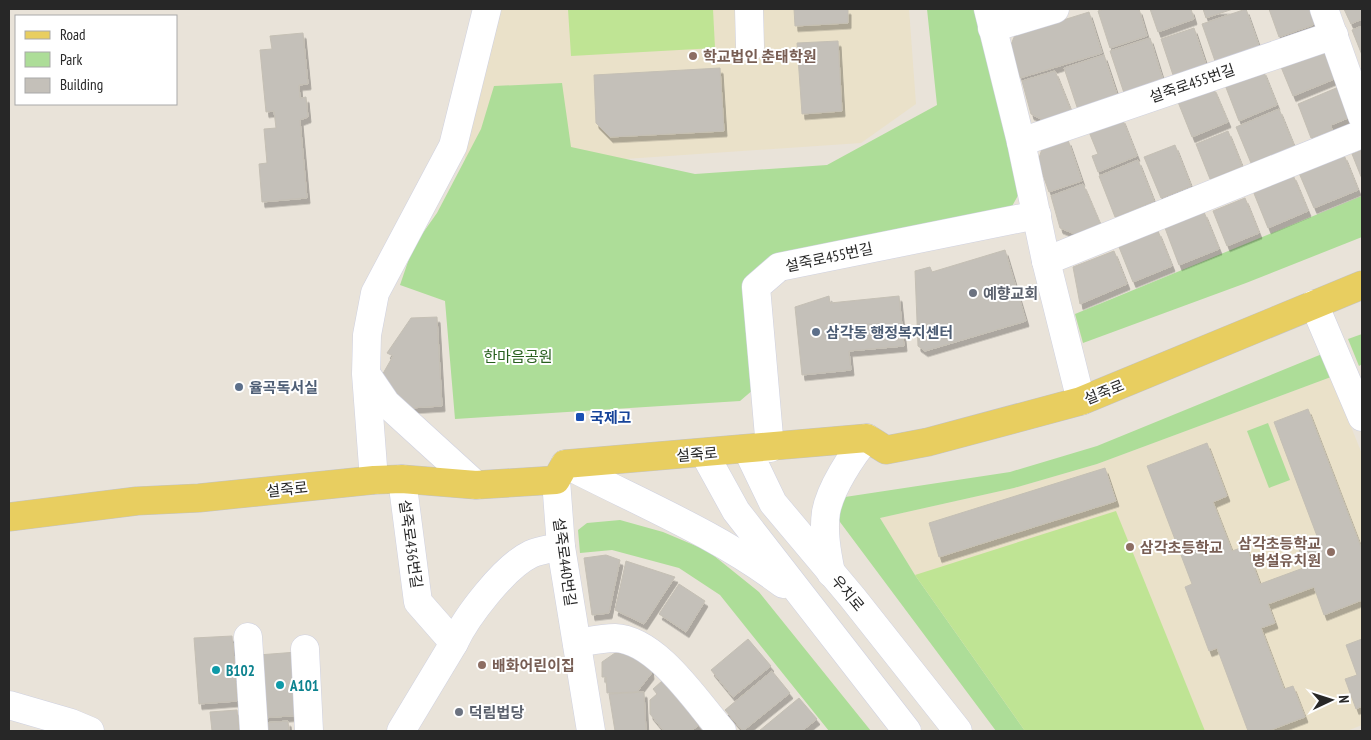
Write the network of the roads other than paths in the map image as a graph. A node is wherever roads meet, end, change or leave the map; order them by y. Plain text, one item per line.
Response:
1 (487, 9) edge
2 (749, 9) edge
3 (1055, 9) edge
4 (1324, 9) edge
5 (990, 18) edge
6 (1334, 35) junction
7 (750, 47) dead end
8 (1362, 116) edge
9 (1362, 134) edge
10 (1021, 142) junction
11 (1037, 215) junction
12 (1046, 261) junction
13 (1362, 285) edge
14 (1314, 304) junction
15 (366, 374) junction
16 (1080, 402) junction
17 (1362, 417) edge
18 (867, 438) junction
19 (759, 448) junction
20 (704, 453) junction
21 (560, 472) junction
22 (402, 479) junction
23 (374, 480) junction
24 (476, 485) junction
25 (9, 517) edge
26 (561, 547) junction
27 (831, 573) junction
28 (807, 602) junction
29 (248, 637) dead end
30 (577, 643) junction
31 (454, 644) junction
32 (305, 648) dead end
33 (9, 705) edge
34 (90, 731) edge
35 (254, 731) edge
36 (309, 731) edge
37 (401, 731) edge
38 (591, 731) edge
39 (722, 731) edge
40 (907, 731) edge
41 (958, 731) edge

1 - 15 street
2 - 7 street
3 - 5 street
4 - 6 street
5 - 10 street
6 - 8 street
6 - 10 street, 설죽로455번길
9 - 12 street
10 - 11 street
11 - 12 street
11 - 19 street, 설죽로455번길
12 - 16 street
13 - 14 main road, 설죽로
14 - 16 main road, 설죽로
14 - 17 street
15 - 23 street
15 - 24 street
16 - 18 main road, 설죽로
18 - 19 main road, 설죽로
18 - 27 street
19 - 20 main road, 설죽로
19 - 27 street, 우치로
20 - 21 main road, 설죽로
20 - 28 street
21 - 24 main road, 설죽로
21 - 26 street, 설죽로440번길
21 - 28 street
22 - 23 main road, 설죽로
22 - 24 main road, 설죽로
22 - 31 street, 설죽로436번길
23 - 25 main road, 설죽로
26 - 30 street, 설죽로440번길
26 - 31 street
27 - 41 street, 우치로
28 - 40 street
29 - 35 street
30 - 38 street, 설죽로440번길
30 - 39 street
31 - 37 street
32 - 36 street
33 - 34 street

